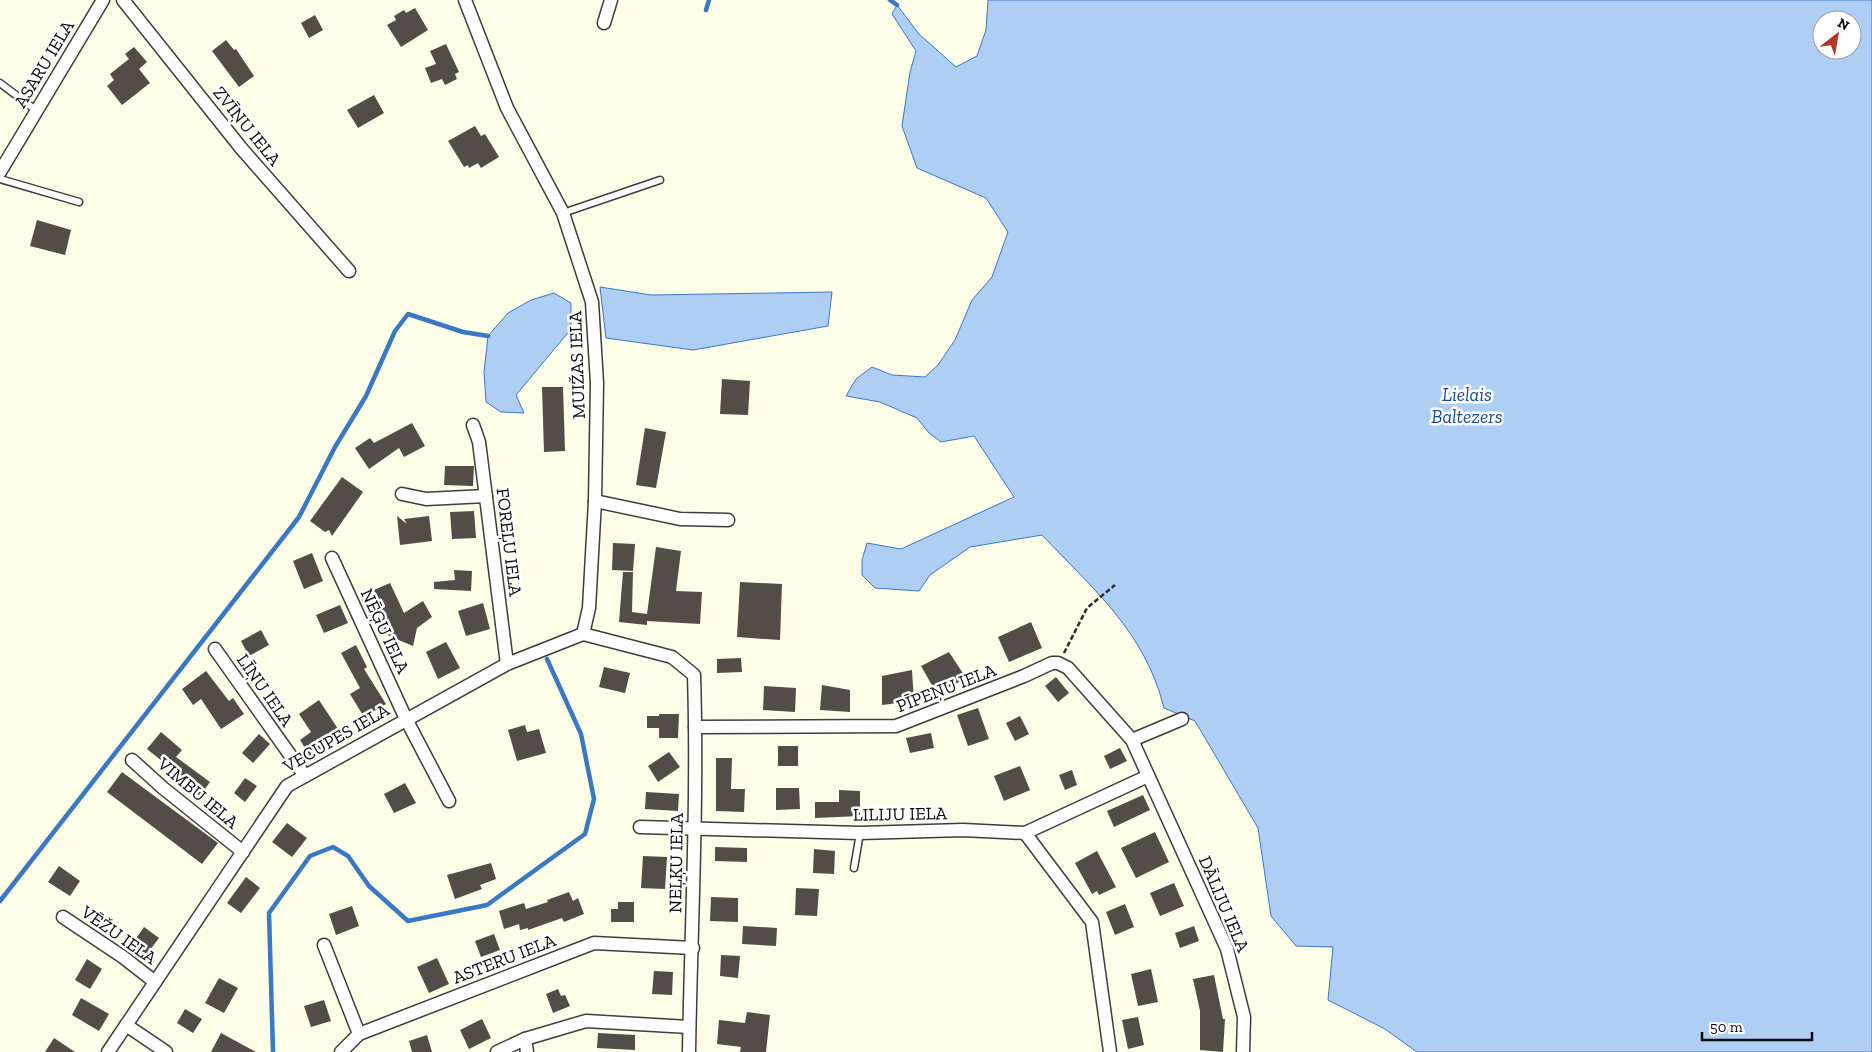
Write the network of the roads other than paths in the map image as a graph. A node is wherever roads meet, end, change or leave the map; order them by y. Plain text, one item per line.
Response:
1 (103, 0) edge
2 (123, 0) edge
3 (611, 0) edge
4 (466, 1) edge
5 (604, 22) dead end
6 (0, 83) edge
7 (37, 110) junction
8 (0, 172) edge
9 (0, 179) edge
10 (660, 180) dead end
11 (79, 202) dead end
12 (562, 213) junction
13 (349, 271) dead end
14 (473, 425) dead end
15 (402, 494) dead end
16 (486, 496) junction
17 (595, 501) junction
18 (728, 520) dead end
19 (332, 558) dead end
20 (583, 634) junction
21 (215, 649) dead end
22 (507, 664) junction
23 (1182, 718) dead end
24 (406, 719) junction
25 (696, 727) junction
26 (1132, 740) junction
27 (132, 760) dead end
28 (305, 776) junction
29 (1148, 776) junction
30 (449, 801) dead end
31 (640, 827) dead end
32 (694, 829) junction
33 (860, 833) junction
34 (1025, 833) junction
35 (243, 852) junction
36 (854, 868) dead end
37 (63, 917) dead end
38 (324, 946) dead end
39 (693, 948) junction
40 (155, 982) junction
41 (126, 1025) junction
42 (689, 1027) junction
43 (359, 1034) junction
44 (526, 1046) edge
45 (108, 1052) edge
46 (166, 1052) edge
47 (341, 1052) edge
48 (497, 1052) edge
49 (689, 1052) edge
50 (1110, 1052) edge
51 (1243, 1052) edge

1 - 7 street, ASARU IELA
2 - 13 street, ZVĪŅU IELA
3 - 5 street
4 - 12 street, MUIŽAS IELA
6 - 7 lane
7 - 8 street, ASARU IELA
9 - 11 lane
10 - 12 lane
12 - 17 street, MUIŽAS IELA
14 - 16 street, FOREĻU IELA
15 - 16 street
16 - 22 street, FOREĻU IELA
17 - 18 street
17 - 20 street, MUIŽAS IELA
19 - 24 street, NĒĢU IELA
20 - 22 street, VECUPES IELA
20 - 25 street, NEĻĶU IELA
21 - 28 street, LĪŅU IELA
22 - 24 street, VECUPES IELA
23 - 26 street
24 - 28 street, VECUPES IELA
24 - 30 street, NĒĢU IELA
25 - 26 street, PĪPEŅU IELA
25 - 32 street, NEĻĶU IELA
26 - 29 street
27 - 35 street, VIMBU IELA
28 - 35 street, VECUPES IELA
29 - 34 street, LILIJU IELA
29 - 51 street, DĀLIJU IELA
31 - 32 street, LILIJU IELA
32 - 33 street, LILIJU IELA
32 - 39 street, NEĻĶU IELA
33 - 34 street, LILIJU IELA
33 - 36 lane
34 - 50 street
35 - 40 street, VECUPES IELA
37 - 40 street, VĒŽU IELA
38 - 43 street
39 - 42 street, NEĻĶU IELA
39 - 43 street, ASTERU IELA
40 - 41 street, VECUPES IELA
41 - 45 street, VECUPES IELA
41 - 46 street
42 - 44 street
42 - 49 street, NEĻĶU IELA
43 - 47 street, ASTERU IELA
44 - 48 street

